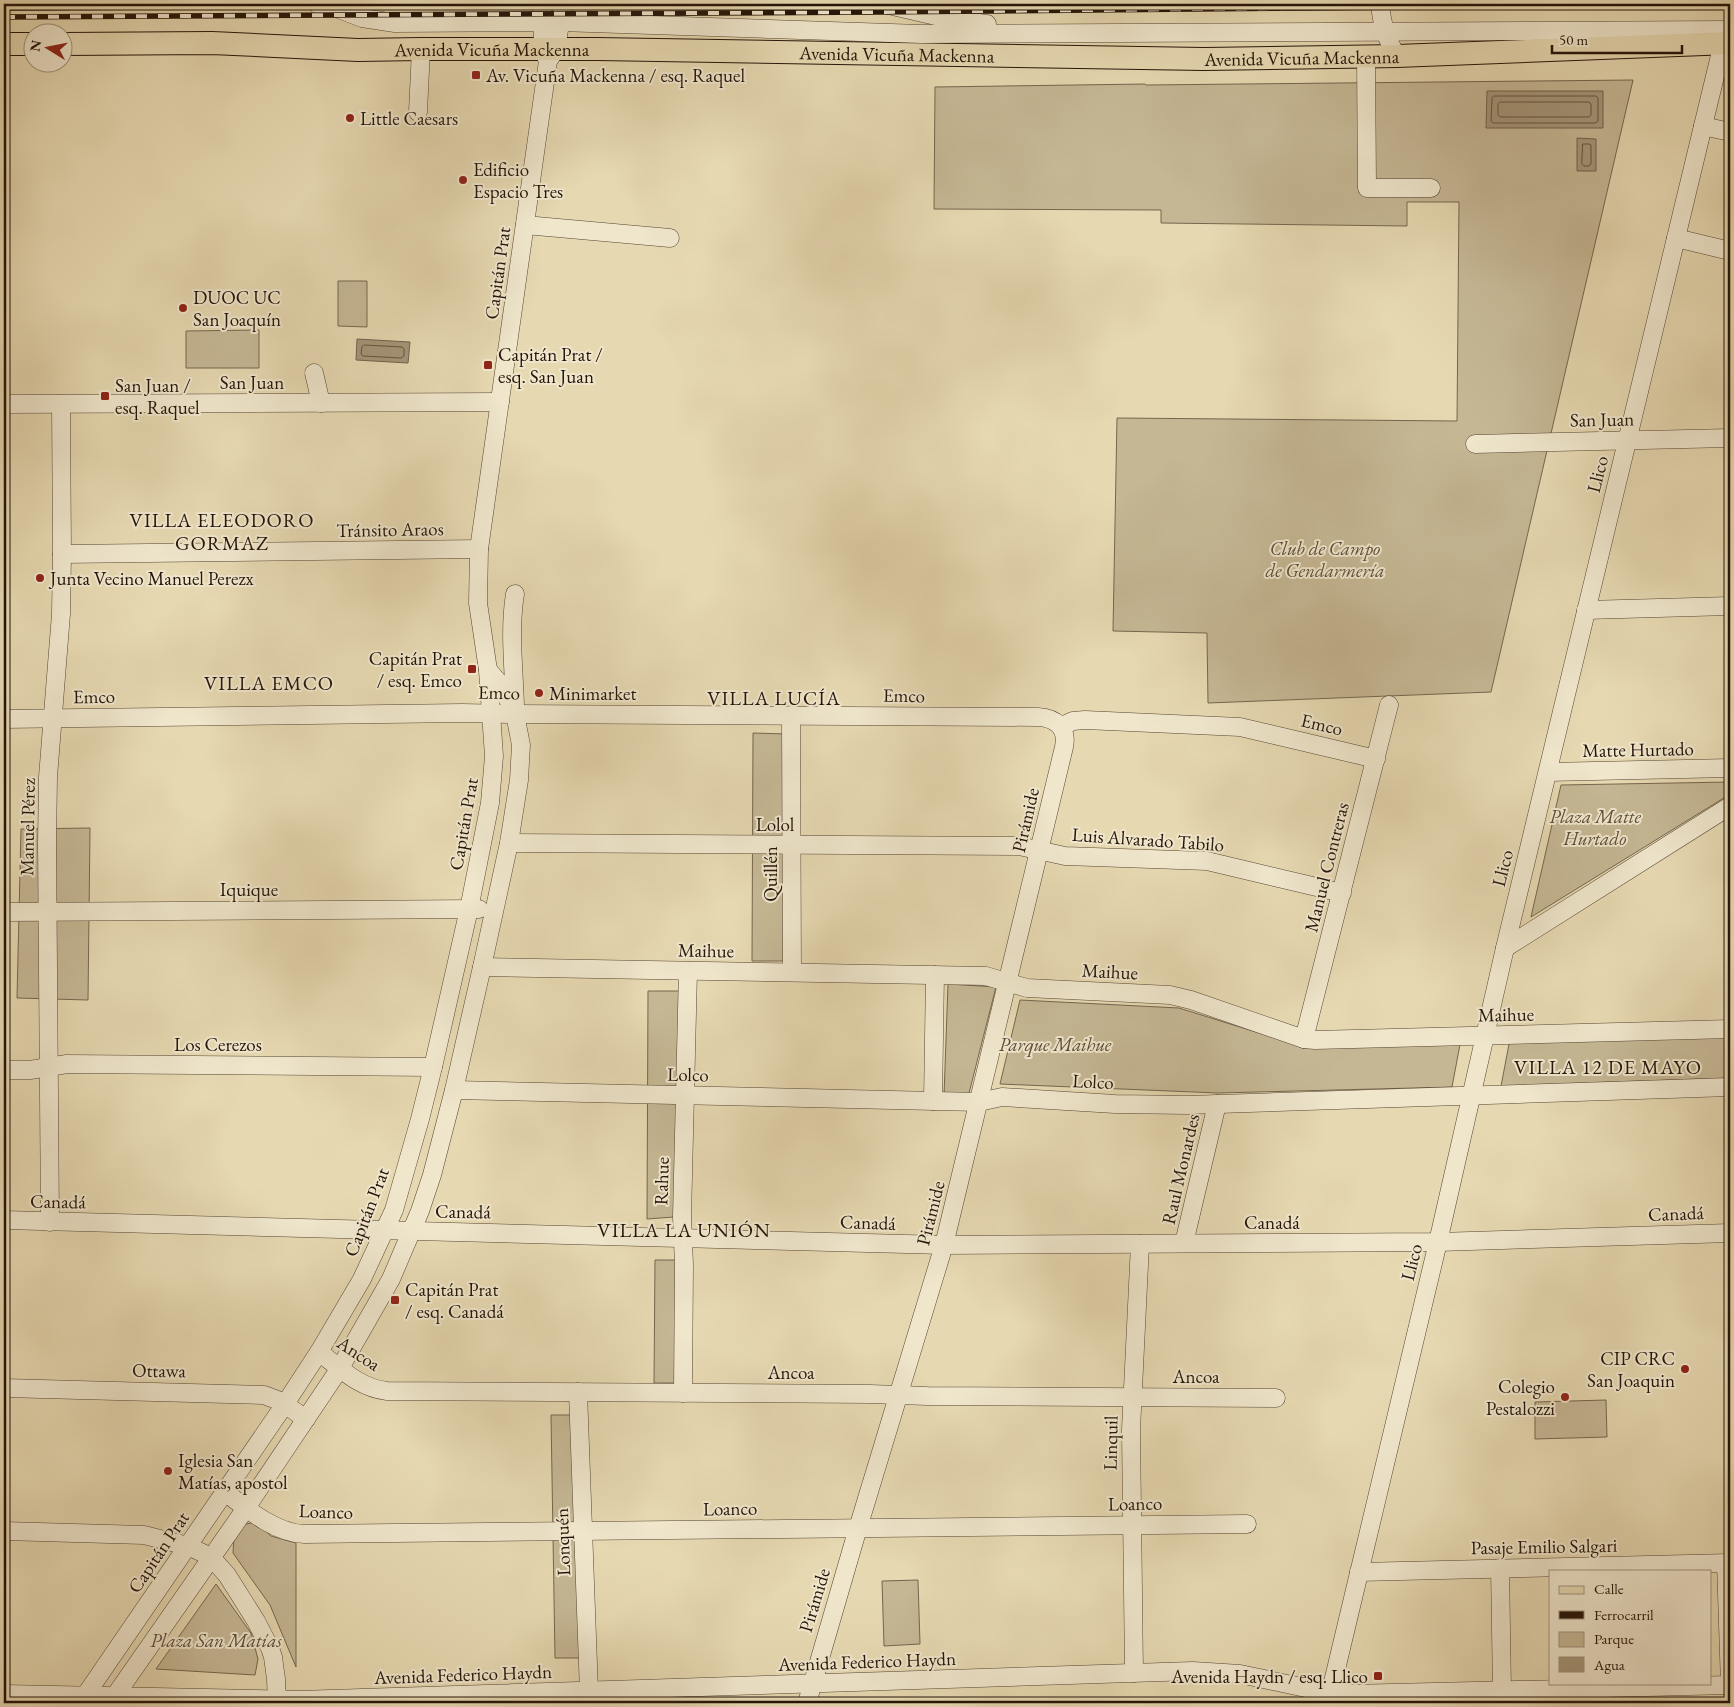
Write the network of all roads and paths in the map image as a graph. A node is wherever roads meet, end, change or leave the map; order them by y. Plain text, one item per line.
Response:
1 (317, 4) edge
2 (542, 4) edge
3 (563, 4) edge
4 (884, 4) edge
5 (1380, 4) edge
6 (1730, 21) edge
7 (542, 22) junction
8 (560, 22) junction
9 (1383, 28) junction
10 (1728, 39) edge
11 (4, 44) edge
12 (22, 44) edge
13 (72, 44) edge
14 (421, 49) junction
15 (549, 53) junction
16 (1366, 56) junction
17 (1397, 56) junction
18 (418, 112) dead end
19 (1703, 126) junction
20 (1730, 132) edge
21 (1430, 188) dead end
22 (525, 225) junction
23 (670, 238) dead end
24 (1676, 238) junction
25 (1730, 251) edge
26 (314, 373) dead end
27 (500, 402) junction
28 (320, 403) junction
29 (4, 404) edge
30 (61, 404) junction
31 (1730, 438) edge
32 (1627, 440) junction
33 (1475, 444) dead end
34 (479, 550) junction
35 (62, 554) junction
36 (515, 594) dead end
37 (1730, 606) edge
38 (1586, 610) junction
39 (488, 670) junction
40 (1389, 705) dead end
41 (491, 714) junction
42 (515, 714) junction
43 (791, 715) junction
44 (53, 718) junction
45 (4, 719) edge
46 (1062, 726) junction
47 (1376, 758) junction
48 (1730, 768) edge
49 (1548, 772) junction
50 (1729, 810) edge
51 (509, 843) junction
52 (791, 846) junction
53 (1040, 851) junction
54 (1342, 893) junction
55 (469, 909) junction
56 (495, 909) junction
57 (47, 911) junction
58 (4, 912) edge
59 (1505, 948) junction
60 (482, 967) junction
61 (688, 971) junction
62 (792, 972) junction
63 (935, 975) junction
64 (1008, 982) junction
65 (1730, 1029) edge
66 (1485, 1036) junction
67 (1304, 1039) junction
68 (49, 1067) junction
69 (433, 1067) junction
70 (4, 1070) edge
71 (1730, 1087) edge
72 (454, 1090) junction
73 (685, 1095) junction
74 (1471, 1095) junction
75 (933, 1101) junction
76 (979, 1102) junction
77 (1216, 1104) junction
78 (4, 1220) edge
79 (50, 1222) junction
80 (386, 1230) junction
81 (412, 1231) junction
82 (1730, 1233) edge
83 (683, 1238) junction
84 (1438, 1242) junction
85 (1184, 1243) junction
86 (1140, 1244) junction
87 (944, 1245) junction
88 (318, 1352) junction
89 (340, 1368) junction
90 (4, 1388) edge
91 (578, 1392) junction
92 (682, 1392) junction
93 (898, 1395) junction
94 (1132, 1397) junction
95 (1276, 1398) dead end
96 (285, 1404) junction
97 (306, 1419) junction
98 (225, 1492) junction
99 (246, 1508) junction
100 (1132, 1524) junction
101 (1247, 1524) dead end
102 (858, 1528) junction
103 (4, 1531) edge
104 (583, 1531) junction
105 (188, 1546) junction
106 (211, 1558) junction
107 (1728, 1563) edge
108 (1500, 1568) junction
109 (1614, 1568) edge
110 (1359, 1572) junction
111 (1134, 1673) junction
112 (812, 1684) junction
113 (1730, 1685) edge
114 (1617, 1686) edge
115 (1502, 1691) junction
116 (589, 1692) junction
117 (4, 1694) edge
118 (1329, 1698) edge
119 (83, 1699) edge
120 (113, 1700) edge
121 (277, 1702) edge
122 (807, 1703) edge

1 - 7 street
2 - 7 street
3 - 8 street
4 - 9 street
5 - 9 street
6 - 9 street
7 - 8 street
7 - 15 street
8 - 9 street
8 - 15 street
9 - 10 street
9 - 17 street
10 - 17 main road, Avenida Vicuña Mackenna
10 - 19 street, Llico
11 - 12 main road
13 - 14 main road, Avenida Vicuña Mackenna
14 - 15 main road, Avenida Vicuña Mackenna
14 - 18 street
15 - 16 main road, Avenida Vicuña Mackenna
15 - 22 street, Capitán Prat
16 - 17 main road, Avenida Vicuña Mackenna
16 - 21 street
19 - 20 street
19 - 24 street, Llico
22 - 23 street
22 - 27 street, Capitán Prat
24 - 25 street
24 - 32 street, Llico
26 - 28 street
27 - 28 street, San Juan
27 - 34 street, Capitán Prat
28 - 30 street, San Juan
29 - 30 street, San Juan
30 - 35 street, Manuel Pérez
31 - 32 street, San Juan
32 - 33 street, San Juan
32 - 38 street, Llico
34 - 35 street, Tránsito Araos
34 - 39 street, Capitán Prat
35 - 44 street, Manuel Pérez
36 - 42 street, Capitán Prat
37 - 38 street
38 - 49 street, Llico
39 - 41 street, Capitán Prat
39 - 42 street, Capitán Prat
40 - 47 street, Manuel Contreras
41 - 42 street, Emco
41 - 44 street, Emco
41 - 55 street, Capitán Prat
42 - 43 street, Emco
42 - 51 street, Capitán Prat
43 - 46 street, Emco
43 - 52 street, Quillén
44 - 45 street, Emco
44 - 57 street, Manuel Pérez
46 - 47 street, Emco
46 - 53 street, Pirámide
47 - 54 street, Manuel Contreras
48 - 49 street, Matte Hurtado
49 - 59 street, Llico
50 - 59 street
51 - 52 street, Lolol
51 - 56 street, Capitán Prat
52 - 53 street, Lolol
52 - 62 street, Quillén
53 - 54 street, Luis Alvarado Tabilo
53 - 64 street, Pirámide
54 - 67 street, Manuel Contreras
55 - 56 street, Iquique
55 - 57 street, Iquique
55 - 69 street, Capitán Prat
56 - 60 street, Capitán Prat
57 - 58 street, Iquique
57 - 68 street, Manuel Pérez
59 - 66 street, Llico
60 - 61 street, Maihue
60 - 72 street, Capitán Prat
61 - 62 street, Maihue
61 - 73 street, Rahue
62 - 63 street, Maihue
63 - 64 street, Maihue
63 - 75 street
64 - 67 street, Maihue
64 - 76 street, Pirámide
65 - 66 street, Maihue
66 - 67 street, Maihue
66 - 74 street, Llico
68 - 69 street, Los Cerezos
68 - 70 street, Los Cerezos
68 - 79 street, Manuel Pérez
69 - 80 street, Capitán Prat
71 - 74 street, Lolco
72 - 73 street, Lolco
72 - 81 street, Capitán Prat
73 - 75 street, Lolco
73 - 83 street, Rahue
74 - 77 street, Lolco
74 - 84 street, Llico
75 - 76 street, Lolco
76 - 77 street, Lolco
76 - 87 street, Pirámide
77 - 85 street, Raul Monardes
78 - 79 street, Canadá
79 - 80 street, Canadá
80 - 81 street, Canadá
80 - 88 street, Capitán Prat
81 - 83 street, Canadá
81 - 89 street, Capitán Prat
82 - 84 street, Canadá
83 - 87 street, Canadá
83 - 92 street, Rahue
84 - 85 street, Canadá
84 - 110 street, Llico
85 - 86 street, Canadá
86 - 87 street, Canadá
86 - 94 street, Linquil
87 - 93 street, Pirámide
88 - 89 street, Ancoa
88 - 96 street, Capitán Prat
89 - 91 street, Ancoa
89 - 97 street, Capitán Prat
90 - 96 street, Ottawa
91 - 92 street, Ancoa
91 - 104 street, Lonquén
92 - 93 street, Ancoa
93 - 94 street, Ancoa
93 - 102 street, Pirámide
94 - 95 street, Ancoa
94 - 100 street, Linquil
96 - 97 street, Ottawa
96 - 98 street, Capitán Prat
97 - 99 street, Capitán Prat
98 - 99 street, Loanco
98 - 105 street, Capitán Prat
99 - 104 street, Loanco
99 - 106 street, Capitán Prat
100 - 101 street, Loanco
100 - 102 street, Loanco
100 - 111 street, Linquil
102 - 104 street, Loanco
102 - 112 street, Pirámide
103 - 105 street
104 - 116 street, Lonquén
105 - 106 street
105 - 119 street, Capitán Prat
106 - 120 street, Capitán Prat
106 - 121 street
107 - 109 street, Pasaje Emilio Salgari
107 - 113 street
108 - 109 street, Pasaje Emilio Salgari
108 - 110 street, Pasaje Emilio Salgari
108 - 115 street
110 - 118 street, Llico
111 - 112 street, Avenida Federico Haydn
111 - 118 street, Avenida Federico Haydn
112 - 116 street, Avenida Federico Haydn
112 - 122 street, Pirámide
113 - 114 street, Avenida Federico Haydn
114 - 115 street, Avenida Federico Haydn
115 - 118 street, Avenida Federico Haydn
116 - 121 street, Avenida Federico Haydn
117 - 119 street, Avenida Federico Haydn
119 - 120 street, Avenida Federico Haydn
120 - 121 street, Avenida Federico Haydn

